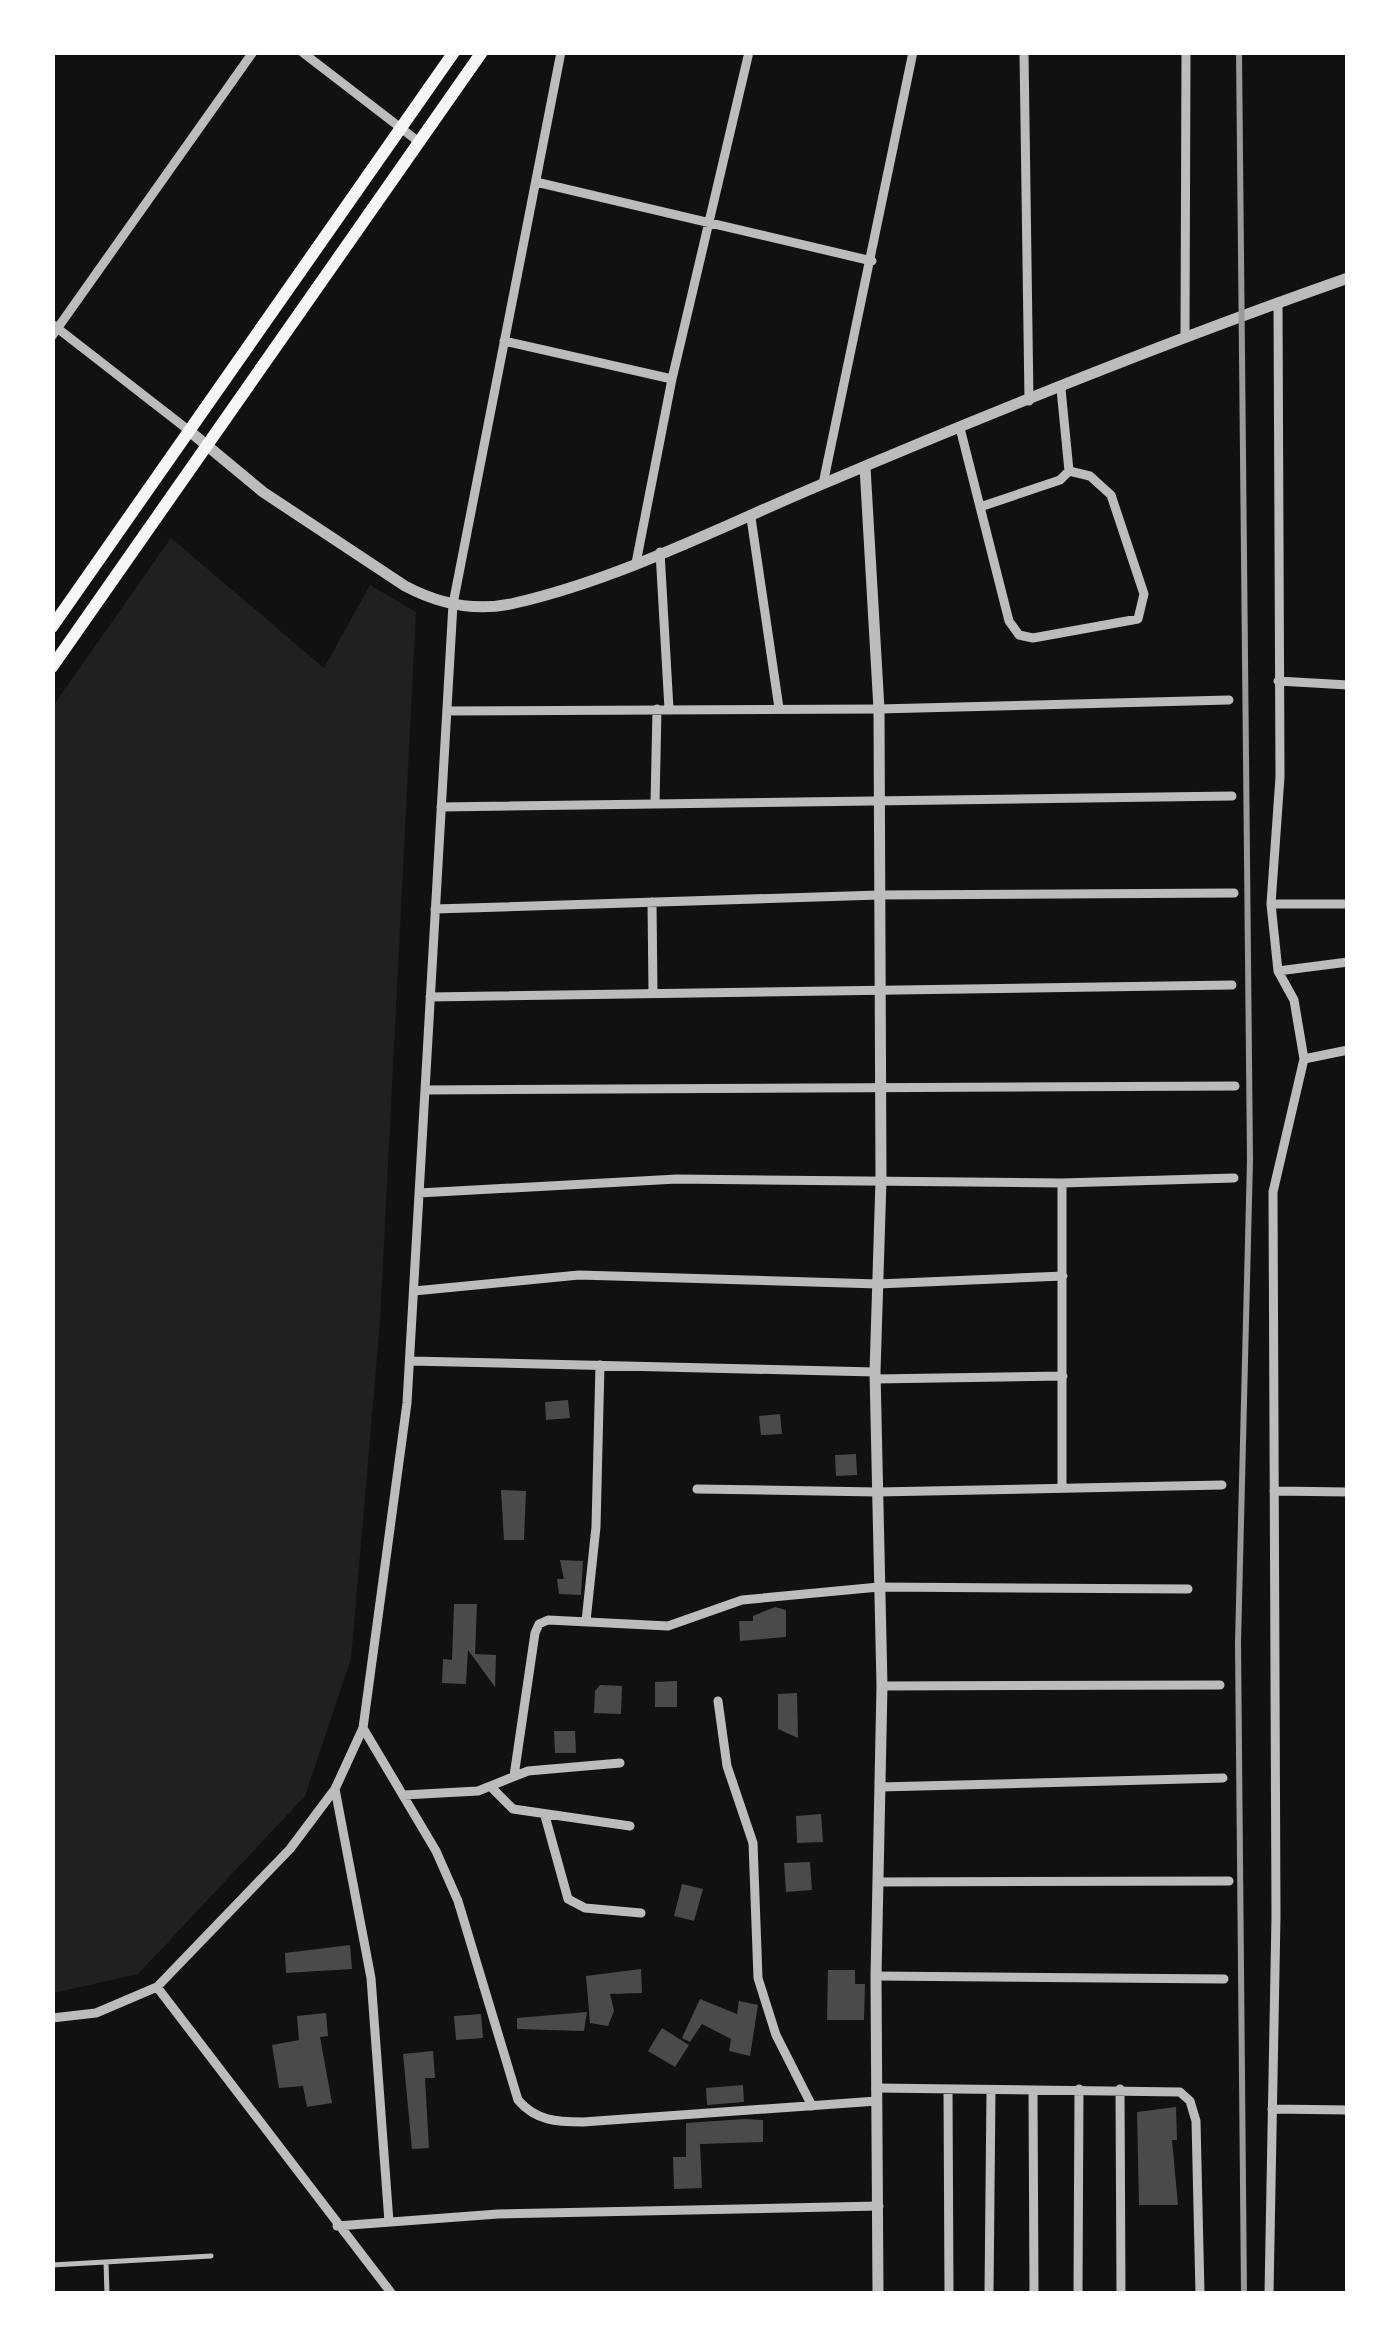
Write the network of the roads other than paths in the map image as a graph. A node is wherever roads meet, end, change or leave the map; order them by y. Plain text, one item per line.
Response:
1 (253, 52) edge
2 (302, 52) edge
3 (454, 52) edge
4 (482, 52) edge
5 (561, 52) edge
6 (749, 52) edge
7 (913, 52) edge
8 (1024, 52) edge
9 (1186, 52) edge
10 (400, 126) junction
11 (419, 142) junction
12 (536, 182) junction
13 (706, 223) junction
14 (872, 261) junction
15 (1348, 278) edge
16 (1278, 302) junction
17 (54, 329) edge
18 (1185, 335) junction
19 (504, 341) junction
20 (672, 379) junction
21 (1061, 389) junction
22 (1029, 401) junction
23 (960, 428) junction
24 (187, 429) junction
25 (205, 444) junction
26 (865, 467) junction
27 (1068, 471) junction
28 (822, 484) junction
29 (980, 507) junction
30 (751, 518) junction
31 (660, 552) junction
32 (636, 563) junction
33 (453, 604) junction
34 (52, 628) edge
35 (52, 666) edge
36 (1278, 681) junction
37 (1348, 685) edge
38 (1229, 700) dead end
39 (779, 708) junction
40 (657, 709) junction
41 (669, 709) junction
42 (879, 709) junction
43 (447, 710) junction
44 (1232, 796) dead end
45 (878, 800) junction
46 (655, 804) junction
47 (441, 806) junction
48 (1234, 893) dead end
49 (879, 895) junction
50 (652, 902) junction
51 (1271, 904) junction
52 (1348, 904) edge
53 (436, 909) junction
54 (1348, 962) edge
55 (1278, 971) junction
56 (1232, 985) dead end
57 (878, 988) junction
58 (654, 993) junction
59 (430, 997) junction
60 (1348, 1050) edge
61 (1304, 1059) junction
62 (1235, 1086) dead end
63 (880, 1088) junction
64 (425, 1090) junction
65 (1234, 1178) dead end
66 (881, 1180) junction
67 (1062, 1183) junction
68 (419, 1194) junction
69 (1063, 1276) junction
70 (878, 1284) junction
71 (414, 1291) junction
72 (410, 1361) junction
73 (600, 1365) junction
74 (875, 1376) junction
75 (1063, 1376) junction
76 (1222, 1485) dead end
77 (1062, 1488) junction
78 (697, 1490) dead end
79 (1274, 1491) junction
80 (877, 1492) junction
81 (1348, 1492) edge
82 (879, 1587) junction
83 (1188, 1589) dead end
84 (586, 1621) junction
85 (1220, 1684) dead end
86 (882, 1686) junction
87 (718, 1701) dead end
88 (363, 1728) junction
89 (620, 1763) dead end
90 (514, 1776) junction
91 (1223, 1778) dead end
92 (493, 1788) junction
93 (880, 1788) junction
94 (335, 1790) junction
95 (404, 1795) junction
96 (545, 1816) junction
97 (630, 1826) dead end
98 (1230, 1881) dead end
99 (878, 1882) junction
100 (641, 1913) dead end
101 (876, 1976) junction
102 (1224, 1979) dead end
103 (156, 1987) junction
104 (52, 2018) edge
105 (948, 2089) junction
106 (1079, 2089) junction
107 (1120, 2089) junction
108 (991, 2090) junction
109 (1034, 2090) junction
110 (876, 2095) junction
111 (812, 2106) junction
112 (1272, 2109) junction
113 (1348, 2110) edge
114 (879, 2206) junction
115 (389, 2222) junction
116 (337, 2226) junction
117 (210, 2256) dead end
118 (106, 2262) junction
119 (52, 2265) edge
120 (107, 2294) edge
121 (392, 2294) edge
122 (878, 2294) edge
123 (949, 2294) edge
124 (989, 2294) edge
125 (1034, 2294) edge
126 (1078, 2294) edge
127 (1121, 2294) edge
128 (1200, 2294) edge
129 (1269, 2294) edge

1 - 17 street
2 - 10 street
3 - 10 main road
4 - 11 main road
5 - 12 street
6 - 13 street
7 - 14 street
8 - 22 street
9 - 18 street
10 - 11 street
10 - 24 main road
11 - 25 main road
12 - 13 street
12 - 19 street
13 - 14 street
13 - 20 street
14 - 28 street
15 - 16 street
16 - 18 street
16 - 36 street
17 - 24 street
18 - 21 street
19 - 20 street
19 - 33 street
20 - 32 street
21 - 22 street
21 - 27 street
22 - 23 street
23 - 26 street
23 - 29 street
24 - 25 street
24 - 34 main road
25 - 33 street
25 - 35 main road
26 - 28 street
26 - 42 street
27 - 29 street
27 - 29 street
28 - 30 street
30 - 31 street
30 - 39 street
31 - 32 street
31 - 41 street
32 - 33 street
33 - 43 street
36 - 37 street
36 - 51 street
38 - 42 street
39 - 41 street
39 - 42 street
40 - 41 street
40 - 43 street
40 - 46 street
42 - 45 street
43 - 47 street
44 - 45 street
45 - 46 street
45 - 49 street
46 - 47 street
47 - 53 street
48 - 49 street
49 - 50 street
49 - 57 street
50 - 53 street
50 - 58 street
51 - 52 street
51 - 55 street
53 - 59 street
54 - 55 street
55 - 61 street
56 - 57 street
57 - 58 street
57 - 63 street
58 - 59 street
59 - 64 street
60 - 61 street
61 - 79 street
62 - 63 street
63 - 64 street
63 - 66 street
64 - 68 street
65 - 67 street
66 - 67 street
66 - 68 street
66 - 70 street
67 - 69 street
68 - 71 street
69 - 70 street
69 - 75 street
70 - 71 street
70 - 74 street
71 - 72 street
72 - 73 street
72 - 88 street
73 - 74 street
73 - 84 street
74 - 75 street
74 - 80 street
75 - 77 street
76 - 77 street
77 - 80 street
78 - 80 street
79 - 81 street
79 - 112 street
80 - 82 street
82 - 83 street
82 - 84 street
82 - 86 street
84 - 90 street
85 - 86 street
86 - 93 street
87 - 111 street
88 - 94 street
88 - 95 street
89 - 90 street
90 - 92 street
91 - 93 street
92 - 95 street
92 - 96 street
93 - 99 street
94 - 103 street
94 - 115 street
95 - 111 street
96 - 97 street
96 - 100 street
98 - 99 street
99 - 101 street
101 - 102 street
101 - 110 street
103 - 104 street
103 - 116 street
105 - 108 street
105 - 110 street
105 - 123 street
106 - 107 street
106 - 109 street
106 - 126 street
107 - 127 street
107 - 128 street
108 - 109 street
108 - 124 street
109 - 125 street
110 - 111 street
110 - 114 street
112 - 113 street
112 - 129 street
114 - 115 street
114 - 122 street
115 - 116 street
116 - 121 street
117 - 118 lane
118 - 119 lane
118 - 120 lane

